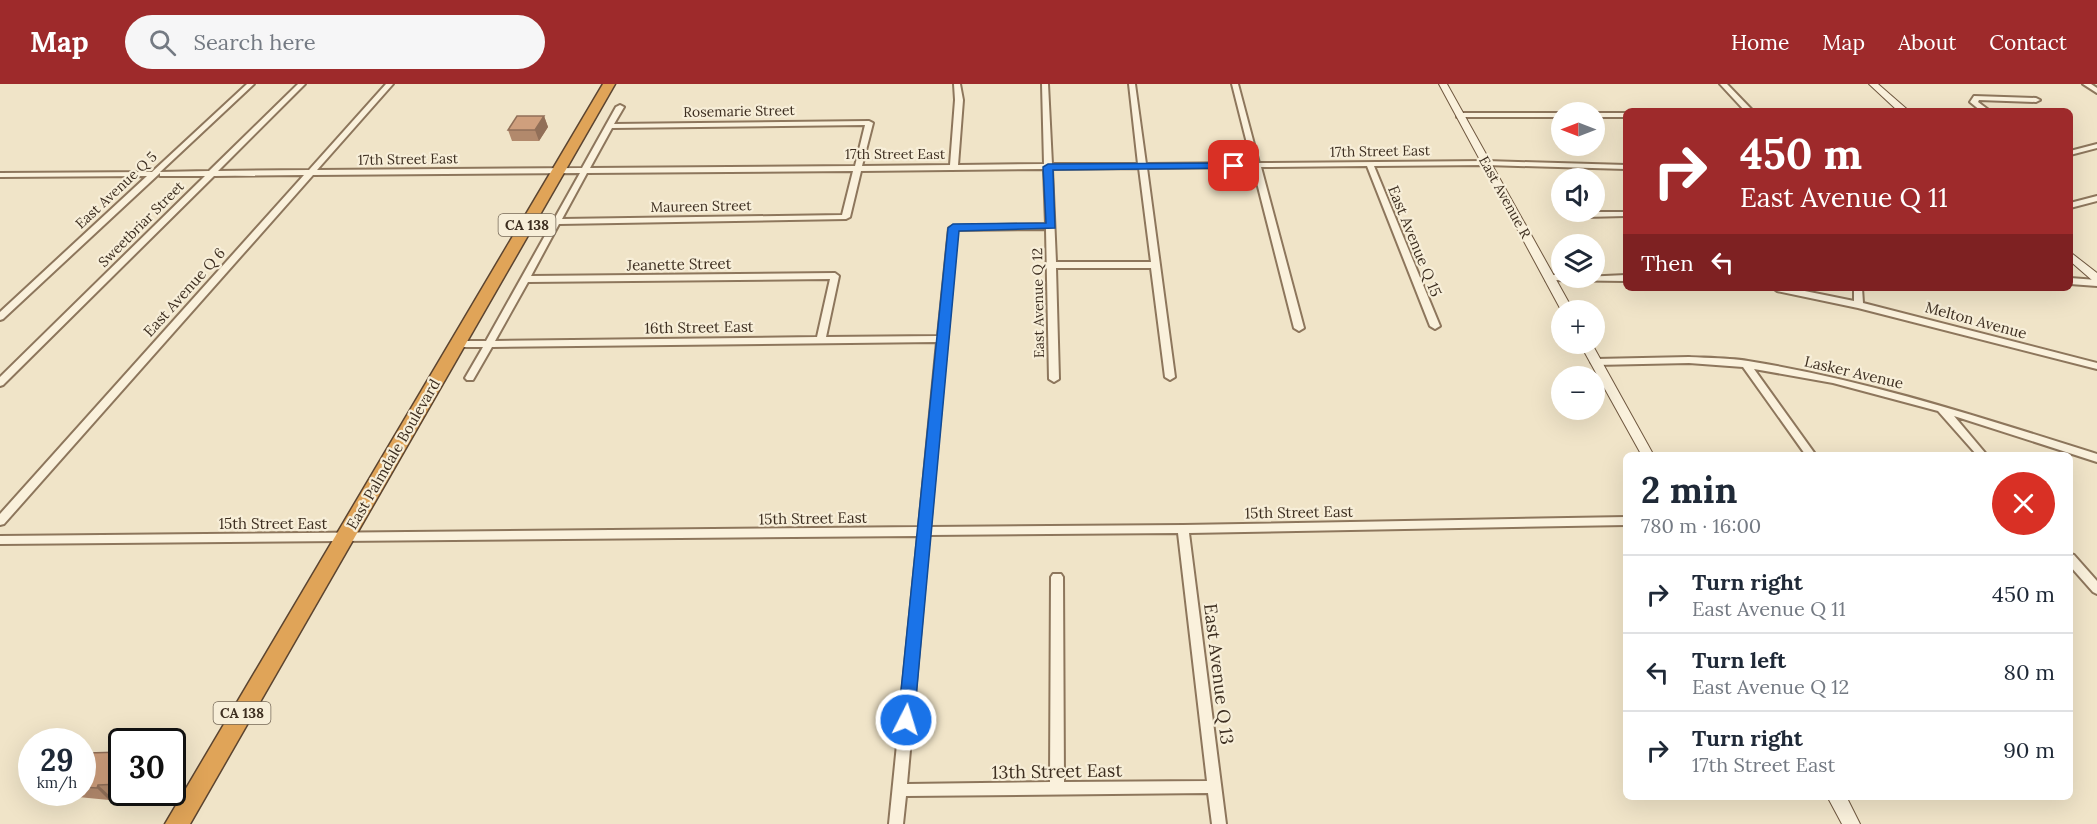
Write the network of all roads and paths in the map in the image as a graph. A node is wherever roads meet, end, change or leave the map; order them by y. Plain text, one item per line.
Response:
1 (251, 84) edge
2 (302, 84) edge
3 (390, 84) edge
4 (609, 84) edge
5 (957, 84) edge
6 (1045, 84) edge
7 (1132, 84) edge
8 (1235, 84) edge
9 (1443, 84) edge
10 (1723, 84) edge
11 (1873, 84) edge
12 (2086, 84) edge
13 (2097, 91) edge
14 (2036, 100) dead end
15 (620, 107) dead end
16 (1746, 108) edge
17 (1901, 108) edge
18 (1982, 108) edge
19 (1460, 115) junction
20 (1551, 115) edge
21 (1605, 115) edge
22 (1623, 115) edge
23 (610, 126) junction
24 (2097, 146) edge
25 (2073, 152) edge
26 (1486, 163) junction
27 (1370, 165) junction
28 (1142, 166) junction
29 (1257, 166) junction
30 (858, 167) junction
31 (954, 167) junction
32 (1048, 167) junction
33 (1623, 167) edge
34 (559, 171) junction
35 (585, 171) junction
36 (159, 174) junction
37 (210, 174) junction
38 (309, 174) junction
39 (0, 175) edge
40 (2097, 198) edge
41 (2073, 205) edge
42 (1605, 214) edge
43 (1623, 214) edge
44 (556, 222) junction
45 (1052, 226) junction
46 (2073, 258) edge
47 (1155, 264) junction
48 (1054, 265) junction
49 (1549, 278) junction
50 (1623, 278) edge
51 (524, 279) junction
52 (2073, 281) edge
53 (2097, 281) edge
54 (1791, 291) edge
55 (1858, 291) edge
56 (1561, 300) edge
57 (1859, 305) junction
58 (1, 315) edge
59 (1435, 326) dead end
60 (1299, 328) dead end
61 (943, 339) junction
62 (821, 340) junction
63 (457, 344) junction
64 (488, 344) junction
65 (1592, 354) edge
66 (1596, 362) junction
67 (1746, 364) junction
68 (2097, 366) edge
69 (1170, 377) dead end
70 (470, 378) dead end
71 (1054, 378) dead end
72 (0, 383) edge
73 (1942, 409) junction
74 (1646, 452) edge
75 (1809, 452) edge
76 (1979, 452) edge
77 (2097, 458) edge
78 (0, 521) edge
79 (1623, 521) edge
80 (1183, 529) junction
81 (924, 531) junction
82 (344, 537) junction
83 (0, 540) edge
84 (2073, 561) edge
85 (1057, 577) dead end
86 (2097, 589) edge
87 (1215, 787) junction
88 (1057, 789) junction
89 (899, 790) junction
90 (1838, 800) edge
91 (177, 824) edge
92 (896, 824) edge
93 (1219, 824) edge
94 (1851, 824) edge

1 - 36 street, East Avenue Q 5
2 - 37 street, Sweetbriar Street
3 - 38 street, East Avenue Q 6
4 - 34 highway, East Palmdale Boulevard / CA 138
5 - 31 street
6 - 32 street, East Avenue Q 12
7 - 28 street
8 - 29 street
9 - 19 main road, East Avenue R
10 - 16 street
11 - 17 main road
12 - 13 street
14 - 18 street
15 - 23 street
19 - 20 street
19 - 26 main road, East Avenue R
21 - 22 street
23 - 30 street, Rosemarie Street
23 - 35 street
24 - 25 street
26 - 27 street, 17th Street East
26 - 33 street, 17th Street East
26 - 49 main road, East Avenue R
27 - 29 street, 17th Street East
27 - 59 street, East Avenue Q 15
28 - 29 street, 17th Street East
28 - 32 street, 17th Street East
28 - 47 street
29 - 60 street
30 - 31 street, 17th Street East
30 - 35 street, 17th Street East
30 - 44 street, Maureen Street
31 - 32 street, 17th Street East
32 - 45 street, East Avenue Q 12
34 - 35 street, 17th Street East
34 - 38 street, 17th Street East
34 - 63 highway, East Palmdale Boulevard / CA 138
35 - 44 street
36 - 37 street, 17th Street East
36 - 39 street, 17th Street East
36 - 58 street, East Avenue Q 5
37 - 38 street, 17th Street East
37 - 72 street, Sweetbriar Street
38 - 78 street, East Avenue Q 6
40 - 41 street
42 - 43 street
44 - 51 street
45 - 48 street, East Avenue Q 12
45 - 61 street
46 - 53 main road
47 - 48 street
47 - 69 street
48 - 71 street, East Avenue Q 12
49 - 50 street
49 - 56 main road, East Avenue R
51 - 62 street, Jeanette Street
51 - 64 street
52 - 53 street
54 - 57 street, Melton Avenue
55 - 57 street
57 - 68 street, Melton Avenue
61 - 62 street, 16th Street East
61 - 81 street
62 - 64 street, 16th Street East
63 - 64 street, 16th Street East
63 - 82 highway, East Palmdale Boulevard / CA 138
64 - 70 street
65 - 66 main road
66 - 67 street, Lasker Avenue
66 - 74 main road
67 - 73 street, Lasker Avenue
67 - 75 street
73 - 76 street
73 - 77 street, Lasker Avenue
79 - 80 street, 15th Street East
80 - 81 street, 15th Street East
80 - 87 street, East Avenue Q 13
81 - 82 street, 15th Street East
81 - 89 street
82 - 83 street, 15th Street East
82 - 91 highway, East Palmdale Boulevard / CA 138
84 - 86 street
85 - 88 street
87 - 88 street, 13th Street East
87 - 93 street, East Avenue Q 13
88 - 89 street, 13th Street East
89 - 92 street
90 - 94 main road

